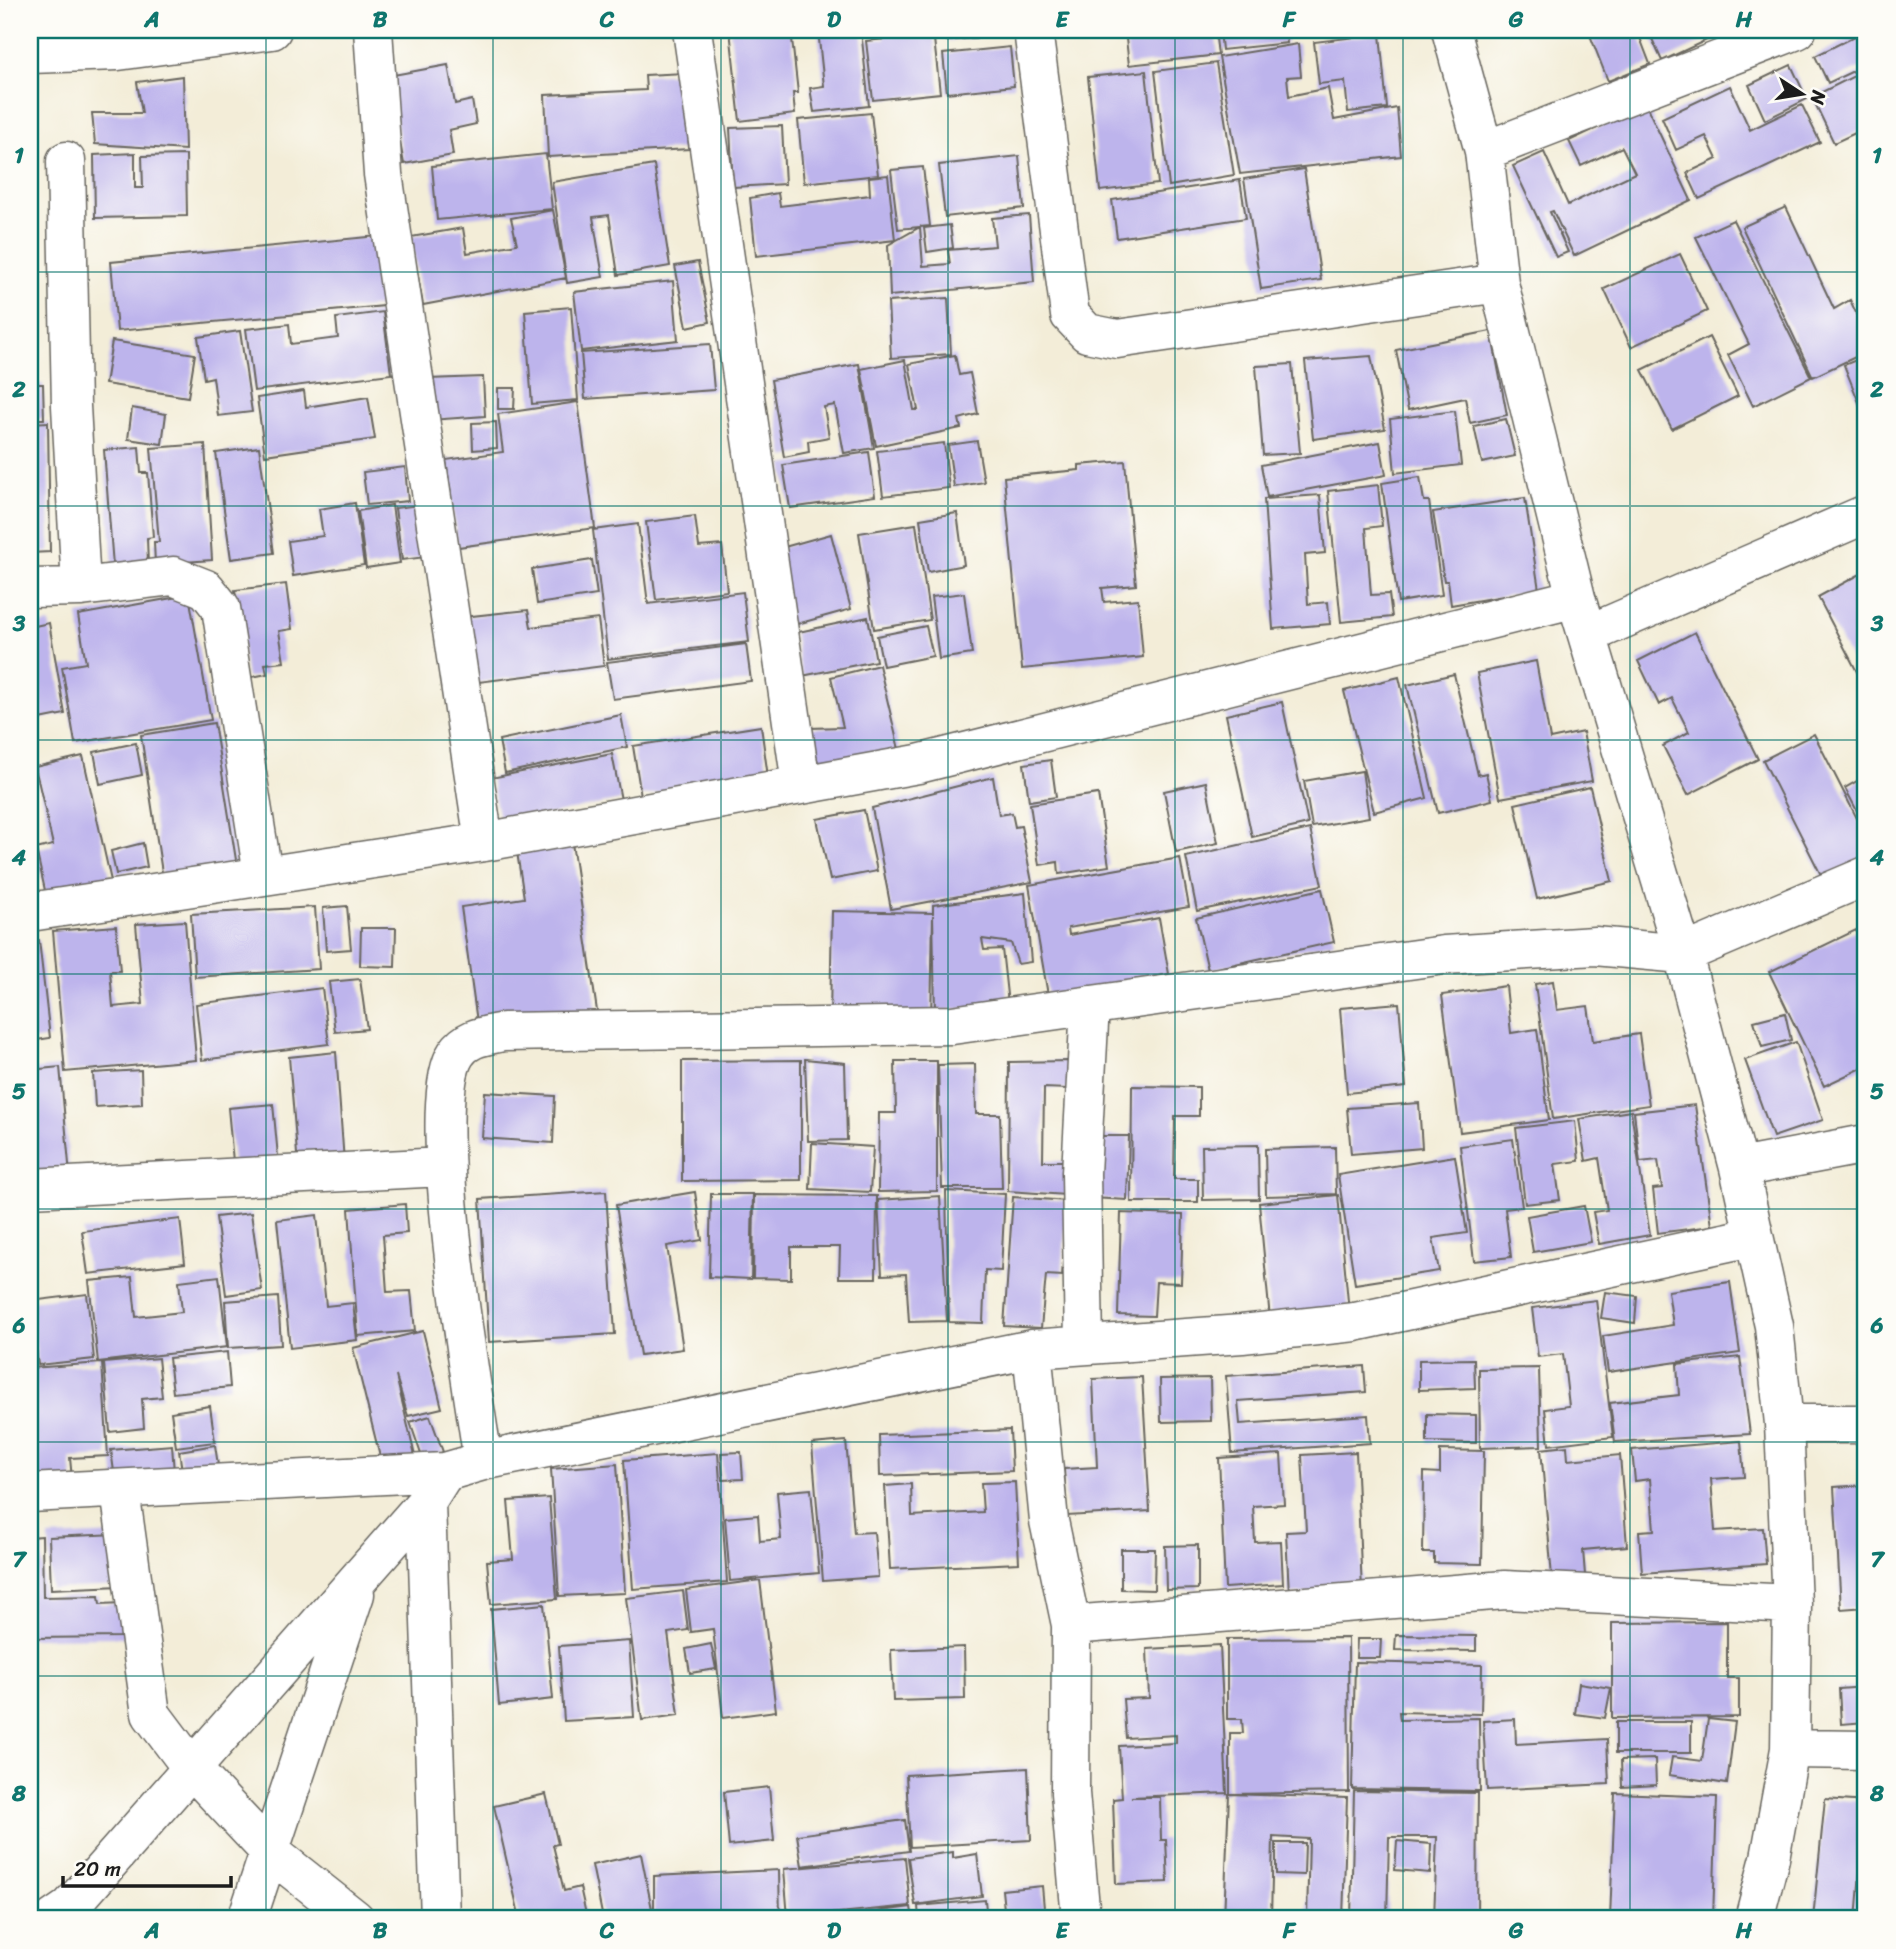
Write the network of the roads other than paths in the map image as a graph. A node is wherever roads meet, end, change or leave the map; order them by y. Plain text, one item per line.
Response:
1 (272, 30) edge
2 (373, 30) edge
3 (692, 30) edge
4 (1033, 30) edge
5 (1451, 30) edge
6 (1797, 30) edge
7 (30, 54) edge
8 (1484, 151) junction
9 (66, 161) dead end
10 (1499, 283) junction
11 (1866, 514) edge
12 (81, 587) junction
13 (30, 588) edge
14 (1576, 598) junction
15 (1589, 634) junction
16 (801, 784) junction
17 (484, 842) junction
18 (263, 875) junction
19 (1866, 876) edge
20 (30, 912) edge
21 (1683, 954) junction
22 (1090, 1005) junction
23 (1866, 1144) edge
24 (444, 1167) junction
25 (1739, 1168) junction
26 (30, 1188) edge
27 (1752, 1237) junction
28 (1084, 1344) junction
29 (1032, 1349) junction
30 (1784, 1424) junction
31 (1866, 1424) edge
32 (483, 1461) junction
33 (435, 1487) junction
34 (120, 1491) junction
35 (30, 1493) edge
36 (361, 1575) junction
37 (1793, 1604) junction
38 (1071, 1625) junction
39 (1790, 1749) junction
40 (1866, 1750) edge
41 (193, 1770) junction
42 (269, 1851) junction
43 (53, 1919) edge
44 (247, 1919) edge
45 (355, 1919) edge
46 (440, 1919) edge
47 (1081, 1919) edge
48 (1754, 1919) edge

1 - 7 street
2 - 17 street
3 - 16 street
4 - 10 street
5 - 8 street
6 - 8 street
8 - 10 street
9 - 12 street
10 - 14 street
11 - 15 street
12 - 13 street
12 - 18 street
14 - 15 street
14 - 16 street
15 - 21 street
16 - 17 street
17 - 18 street
18 - 20 street
19 - 21 street
21 - 22 street
21 - 25 street
22 - 24 street
22 - 28 street
23 - 25 street
24 - 26 street
24 - 32 street
25 - 27 street
27 - 28 street
27 - 30 street
28 - 29 street
29 - 32 street
29 - 38 street
30 - 31 street
30 - 37 street
32 - 33 street
33 - 34 street
33 - 36 street
33 - 46 street
34 - 35 street
34 - 41 street
36 - 41 street
36 - 42 street
37 - 38 street
37 - 39 street
38 - 47 street
39 - 40 street
39 - 48 street
41 - 42 street
41 - 43 street
42 - 44 street
42 - 45 street

